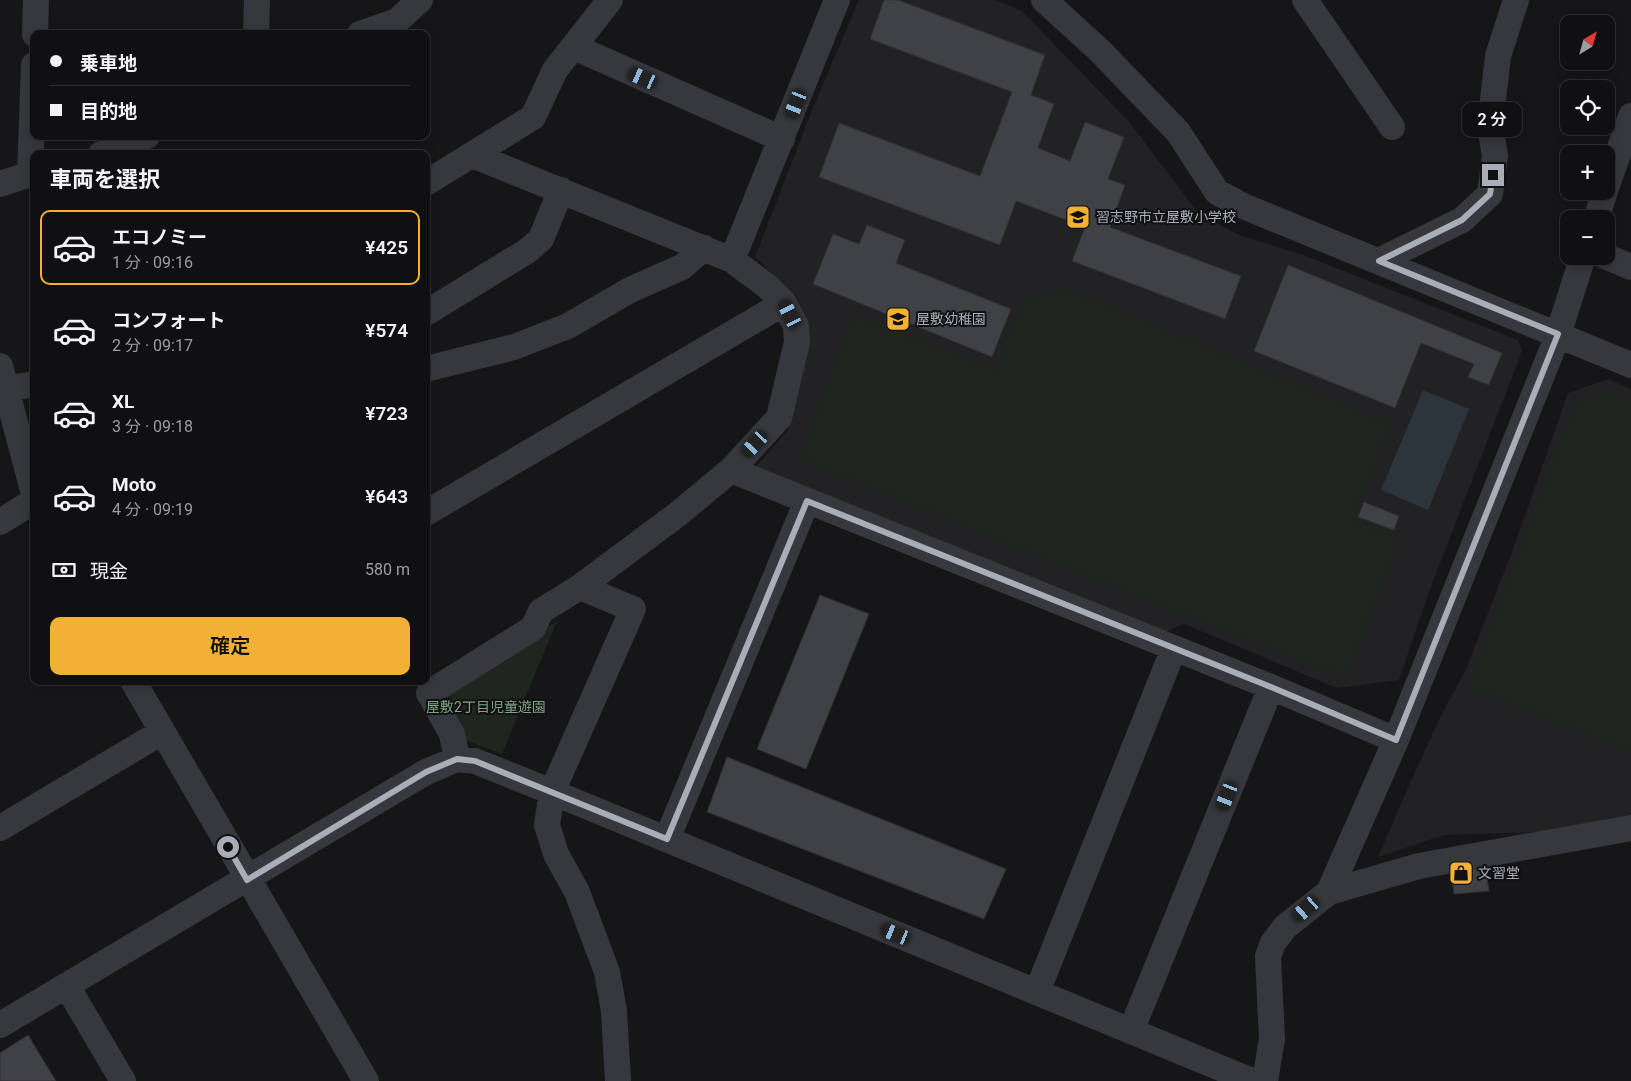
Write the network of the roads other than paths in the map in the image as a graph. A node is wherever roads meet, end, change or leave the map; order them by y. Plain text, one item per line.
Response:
1 (36, 0) edge
2 (257, 0) edge
3 (420, 0) edge
4 (610, 0) edge
5 (837, 0) edge
6 (1044, 0) edge
7 (1305, 0) edge
8 (1516, 0) edge
9 (35, 30) edge
10 (256, 30) edge
11 (371, 30) edge
12 (574, 48) junction
13 (1631, 119) edge
14 (1392, 127) dead end
15 (782, 138) junction
16 (140, 140) edge
17 (114, 150) edge
18 (472, 155) junction
19 (1615, 164) edge
20 (30, 175) edge
21 (430, 181) edge
22 (0, 184) edge
23 (561, 190) junction
24 (704, 248) junction
25 (732, 260) junction
26 (1615, 260) edge
27 (1379, 261) junction
28 (1580, 265) edge
29 (1631, 267) edge
30 (784, 302) junction
31 (430, 311) edge
32 (1558, 334) junction
33 (1631, 365) edge
34 (430, 368) edge
35 (3, 378) edge
36 (30, 383) edge
37 (731, 470) junction
38 (30, 494) edge
39 (807, 501) junction
40 (30, 504) edge
41 (430, 511) edge
42 (0, 522) edge
43 (580, 587) junction
44 (1174, 648) junction
45 (137, 685) edge
46 (1271, 687) junction
47 (162, 732) junction
48 (1396, 740) junction
49 (457, 759) junction
50 (552, 792) junction
51 (0, 828) edge
52 (1631, 828) edge
53 (667, 839) junction
54 (247, 880) junction
55 (1329, 892) junction
56 (67, 986) junction
57 (1037, 992) junction
58 (0, 1025) edge
59 (1131, 1031) junction
60 (123, 1081) edge
61 (366, 1081) edge
62 (618, 1081) edge
63 (1252, 1081) edge
64 (1265, 1081) edge

1 - 9 street
2 - 10 street
3 - 11 street
4 - 12 street
5 - 15 street
6 - 27 street
7 - 14 street
8 - 27 street
12 - 15 street
12 - 18 street
13 - 19 street
15 - 25 street
16 - 17 street
18 - 21 street
18 - 23 street
20 - 22 street
23 - 24 street
23 - 31 street
24 - 25 street
24 - 34 street
25 - 30 street
26 - 29 street
27 - 32 street
28 - 32 street
30 - 37 street
30 - 41 street
32 - 33 street
32 - 48 street
35 - 36 street
35 - 38 street
37 - 39 street
37 - 43 street
39 - 44 street
39 - 53 street
40 - 42 street
43 - 49 street
43 - 50 street
44 - 46 street
44 - 57 street
45 - 47 street
46 - 48 street
46 - 59 street
47 - 51 street
47 - 54 street
48 - 55 street
49 - 50 street
49 - 54 street
50 - 53 street
50 - 62 street
52 - 55 street
53 - 57 street
54 - 56 street
54 - 61 street
55 - 64 street
56 - 58 street
56 - 60 street
57 - 59 street
59 - 63 street

